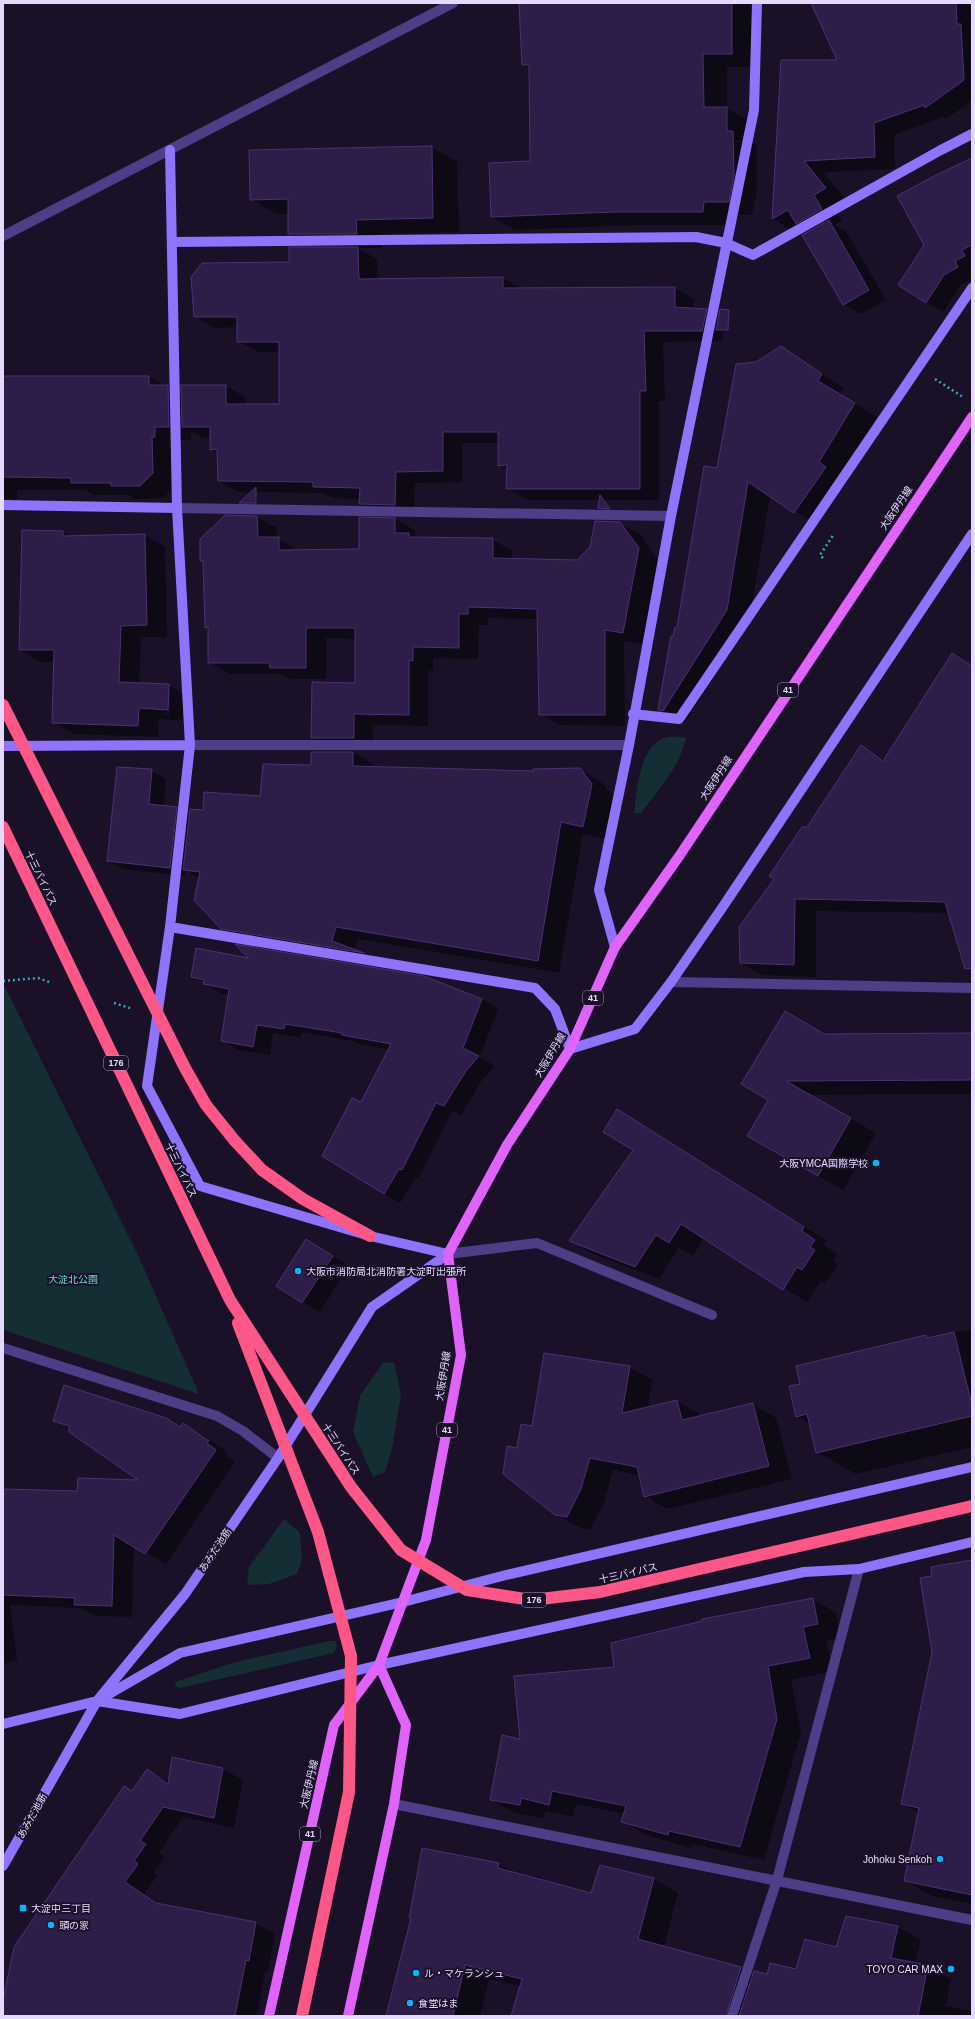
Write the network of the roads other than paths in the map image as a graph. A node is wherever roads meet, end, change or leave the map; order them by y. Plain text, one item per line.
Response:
1 (453, 3) edge
2 (757, 3) edge
3 (972, 134) edge
4 (170, 150) junction
5 (3, 236) edge
6 (172, 242) junction
7 (726, 243) junction
8 (972, 288) edge
9 (972, 417) edge
10 (3, 505) edge
11 (177, 508) junction
12 (670, 516) junction
13 (972, 534) edge
14 (3, 705) edge
15 (633, 714) junction
16 (190, 745) junction
17 (629, 745) junction
18 (3, 746) edge
19 (3, 827) edge
20 (170, 927) junction
21 (615, 947) junction
22 (671, 982) junction
23 (972, 988) edge
24 (570, 1049) junction
25 (370, 1236) junction
26 (448, 1254) junction
27 (230, 1300) junction
28 (712, 1315) dead end
29 (3, 1348) edge
30 (278, 1458) junction
31 (972, 1467) edge
32 (972, 1506) edge
33 (972, 1542) edge
34 (859, 1569) junction
35 (403, 1602) junction
36 (379, 1665) junction
37 (97, 1702) junction
38 (3, 1724) edge
39 (394, 1804) junction
40 (3, 1866) edge
41 (777, 1880) junction
42 (972, 1920) edge
43 (269, 2016) edge
44 (302, 2016) edge
45 (348, 2016) edge
46 (732, 2016) edge

1 - 4 street
2 - 7 street
3 - 7 street
4 - 5 street
4 - 6 street
6 - 7 street
6 - 11 street
7 - 12 street
8 - 15 street
9 - 21 main road, 大阪伊丹線 / 41
10 - 11 street
11 - 12 street
11 - 16 street
12 - 15 street
13 - 22 street
14 - 25 highway, bridge
15 - 17 street
16 - 17 street
16 - 18 street
16 - 20 street
17 - 21 street
19 - 27 highway, 十三バイパス / 176, bridge
20 - 24 street
20 - 25 street
21 - 24 main road, 大阪伊丹線 / 41
22 - 23 street
22 - 24 street
24 - 26 main road, 大阪伊丹線 / 41
25 - 26 street
26 - 28 street
26 - 30 street, あみだ池筋
26 - 35 main road, 大阪伊丹線 / 41
27 - 32 highway, 十三バイパス / 176, bridge
27 - 44 highway, bridge
29 - 30 street
30 - 37 street, あみだ池筋
31 - 35 street
33 - 34 street
34 - 36 street
34 - 41 street
35 - 36 main road, 大阪伊丹線 / 41
35 - 37 street
36 - 37 street
36 - 39 main road
36 - 43 main road, 大阪伊丹線 / 41
37 - 38 street
37 - 40 street, あみだ池筋
39 - 41 street
39 - 45 main road
41 - 42 street
41 - 46 street

